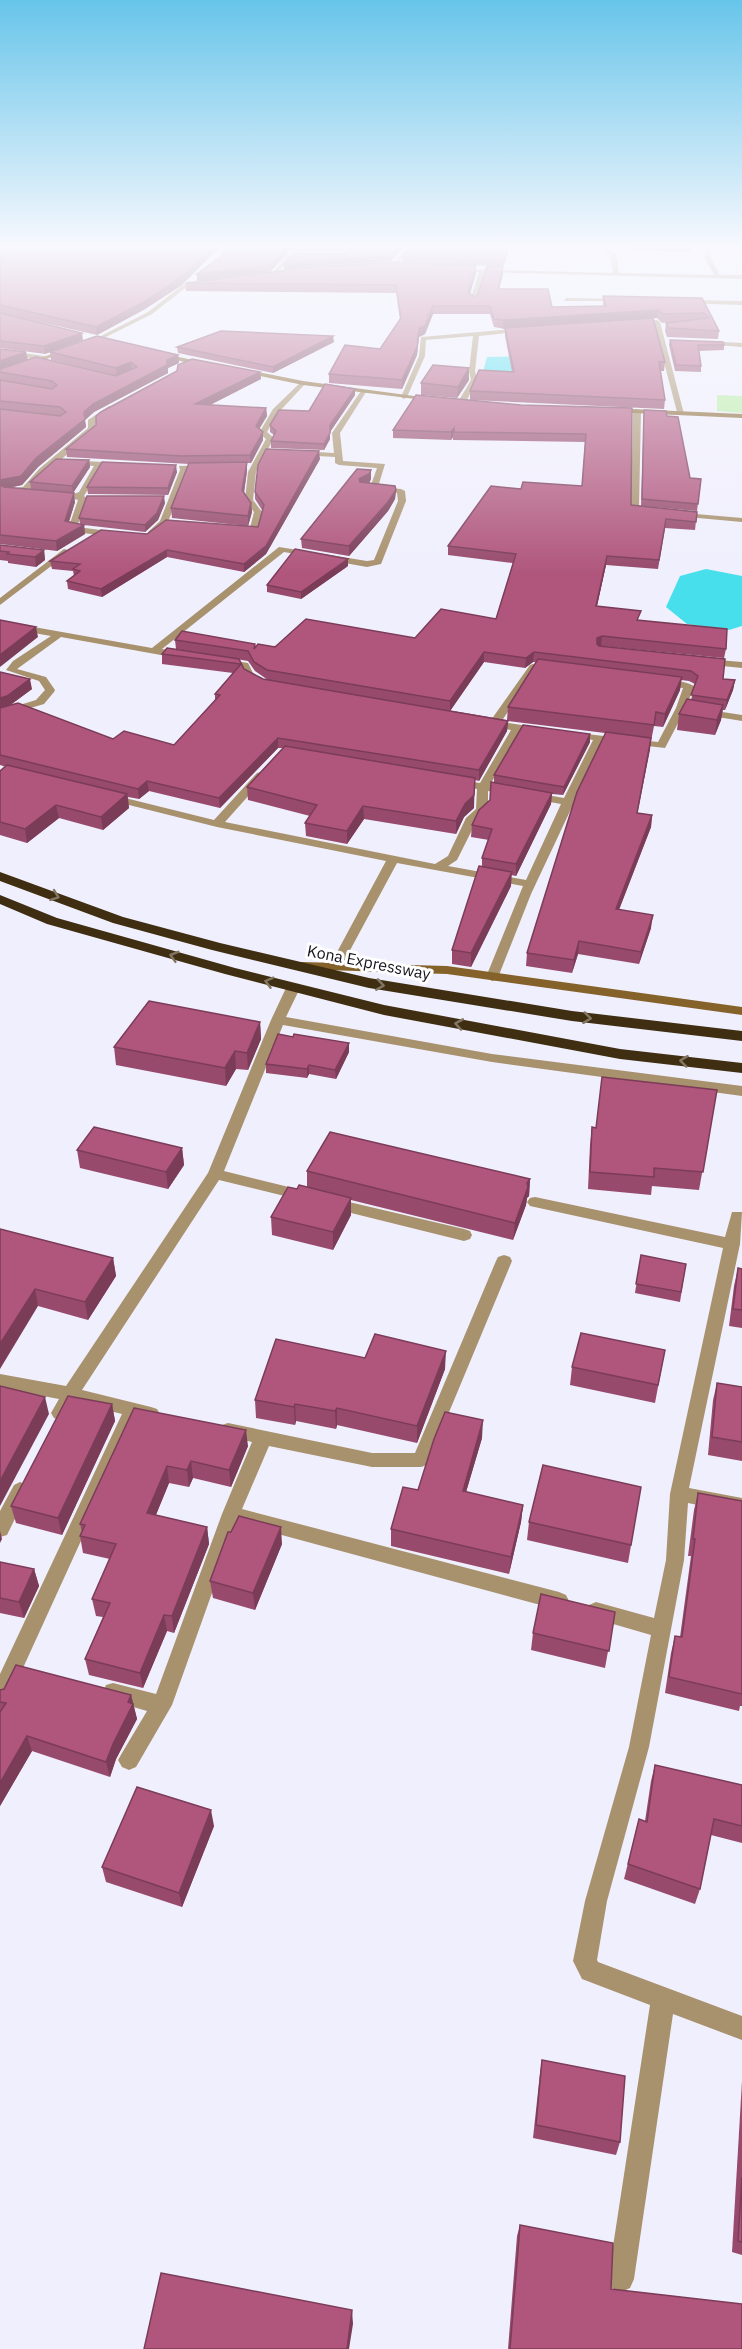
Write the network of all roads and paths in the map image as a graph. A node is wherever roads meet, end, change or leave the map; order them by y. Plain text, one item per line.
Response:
1 (8, 354) edge
2 (63, 354) edge
3 (155, 354) edge
4 (422, 354) edge
5 (474, 354) edge
6 (665, 354) edge
7 (46, 361) junction
8 (192, 362) junction
9 (182, 366) edge
10 (213, 366) edge
11 (234, 370) edge
12 (0, 374) edge
13 (303, 383) junction
14 (363, 392) junction
15 (404, 397) junction
16 (439, 400) edge
17 (450, 401) edge
18 (462, 402) junction
19 (474, 403) edge
20 (115, 407) edge
21 (604, 410) edge
22 (637, 411) junction
23 (681, 412) junction
24 (742, 416) edge
25 (264, 452) junction
26 (275, 452) edge
27 (296, 453) edge
28 (338, 455) junction
29 (55, 461) junction
30 (99, 464) junction
31 (135, 465) edge
32 (256, 466) junction
33 (170, 467) edge
34 (214, 467) edge
35 (245, 467) edge
36 (182, 468) junction
37 (3, 494) edge
38 (29, 494) edge
39 (64, 497) edge
40 (79, 498) junction
41 (94, 498) edge
42 (162, 499) edge
43 (173, 499) junction
44 (659, 512) edge
45 (671, 513) edge
46 (742, 520) edge
47 (164, 522) junction
48 (175, 523) edge
49 (231, 529) edge
50 (99, 532) junction
51 (126, 536) edge
52 (142, 537) edge
53 (89, 538) edge
54 (79, 544) edge
55 (47, 555) dead end
56 (59, 556) junction
57 (0, 602) edge
58 (0, 624) edge
59 (57, 636) junction
60 (153, 652) junction
61 (199, 659) edge
62 (210, 660) edge
63 (695, 660) edge
64 (742, 665) edge
65 (567, 671) edge
66 (656, 682) edge
67 (276, 686) edge
68 (681, 708) junction
69 (0, 714) edge
70 (742, 718) edge
71 (471, 720) edge
72 (494, 724) junction
73 (518, 727) junction
74 (598, 738) junction
75 (268, 768) edge
76 (437, 779) edge
77 (483, 787) junction
78 (103, 796) edge
79 (568, 802) junction
80 (217, 824) junction
81 (392, 861) junction
82 (437, 868) junction
83 (0, 876) edge
84 (530, 884) junction
85 (0, 899) edge
86 (297, 966) junction
87 (335, 967) junction
88 (492, 976) junction
89 (293, 988) junction
90 (742, 1011) edge
91 (278, 1020) junction
92 (742, 1036) edge
93 (742, 1068) edge
94 (742, 1090) edge
95 (215, 1174) junction
96 (535, 1202) dead end
97 (737, 1216) dead end
98 (464, 1235) dead end
99 (732, 1245) junction
100 (504, 1262) dead end
101 (1, 1384) edge
102 (70, 1394) junction
103 (132, 1410) junction
104 (165, 1417) edge
105 (54, 1425) edge
106 (208, 1426) edge
107 (263, 1438) junction
108 (27, 1477) edge
109 (679, 1494) junction
110 (742, 1506) edge
111 (231, 1514) junction
112 (0, 1529) edge
113 (662, 1629) junction
114 (13, 1667) junction
115 (36, 1673) edge
116 (94, 1687) edge
117 (0, 1696) edge
118 (162, 1704) junction
119 (129, 1760) dead end
120 (663, 2000) junction
121 (742, 2028) edge
122 (621, 2279) dead end

1 - 7 street
2 - 7 street
3 - 8 street
4 - 15 street
5 - 18 street
6 - 23 street
7 - 12 street
8 - 9 street
8 - 10 street
11 - 13 street
13 - 14 street
13 - 25 street
14 - 15 street
14 - 28 street
15 - 16 street
17 - 18 street
18 - 19 street
20 - 29 street
21 - 22 street
22 - 23 street
22 - 44 street
23 - 24 street
25 - 26 street
25 - 32 street
27 - 28 street
28 - 60 street
29 - 30 street
29 - 37 street
30 - 31 street
30 - 40 street
32 - 35 street
32 - 49 street
33 - 36 street
34 - 36 street
36 - 43 street
37 - 38 street
39 - 40 street
40 - 41 street
40 - 50 street
42 - 43 street
43 - 47 street
45 - 46 street
47 - 48 street
47 - 52 street
50 - 51 street
50 - 53 street
54 - 56 street
55 - 56 street
56 - 57 street
58 - 59 street
59 - 60 street
59 - 69 street
60 - 61 street
62 - 67 street
63 - 64 street
65 - 72 street
66 - 68 street
68 - 70 street
68 - 74 street
71 - 72 street
72 - 73 street
73 - 74 street
73 - 77 street
74 - 79 street
75 - 80 street
76 - 77 street
77 - 79 street
77 - 82 street
78 - 80 street
79 - 84 street
80 - 81 street
81 - 82 street
81 - 87 street
82 - 84 street
83 -> 86 highway, Kona Expressway
84 - 88 street
89 -> 85 highway
86 - 87 street
86 -> 92 highway, Kona Expressway
87 - 88 street
88 - 90 street
89 - 91 street
93 -> 89 highway
91 - 94 street
91 - 95 street
95 - 98 street
95 - 102 street
96 - 99 street
97 - 99 street
99 - 109 street
100 - 107 street
101 - 102 street
102 - 103 street
102 - 105 street
103 - 104 street
103 - 114 street
106 - 107 street
107 - 111 street
108 - 112 street
109 - 110 street
109 - 113 street
111 - 113 street
111 - 118 street
113 - 120 street
114 - 115 street
114 - 117 street
116 - 118 street
118 - 119 street
120 - 121 street
120 - 122 street

